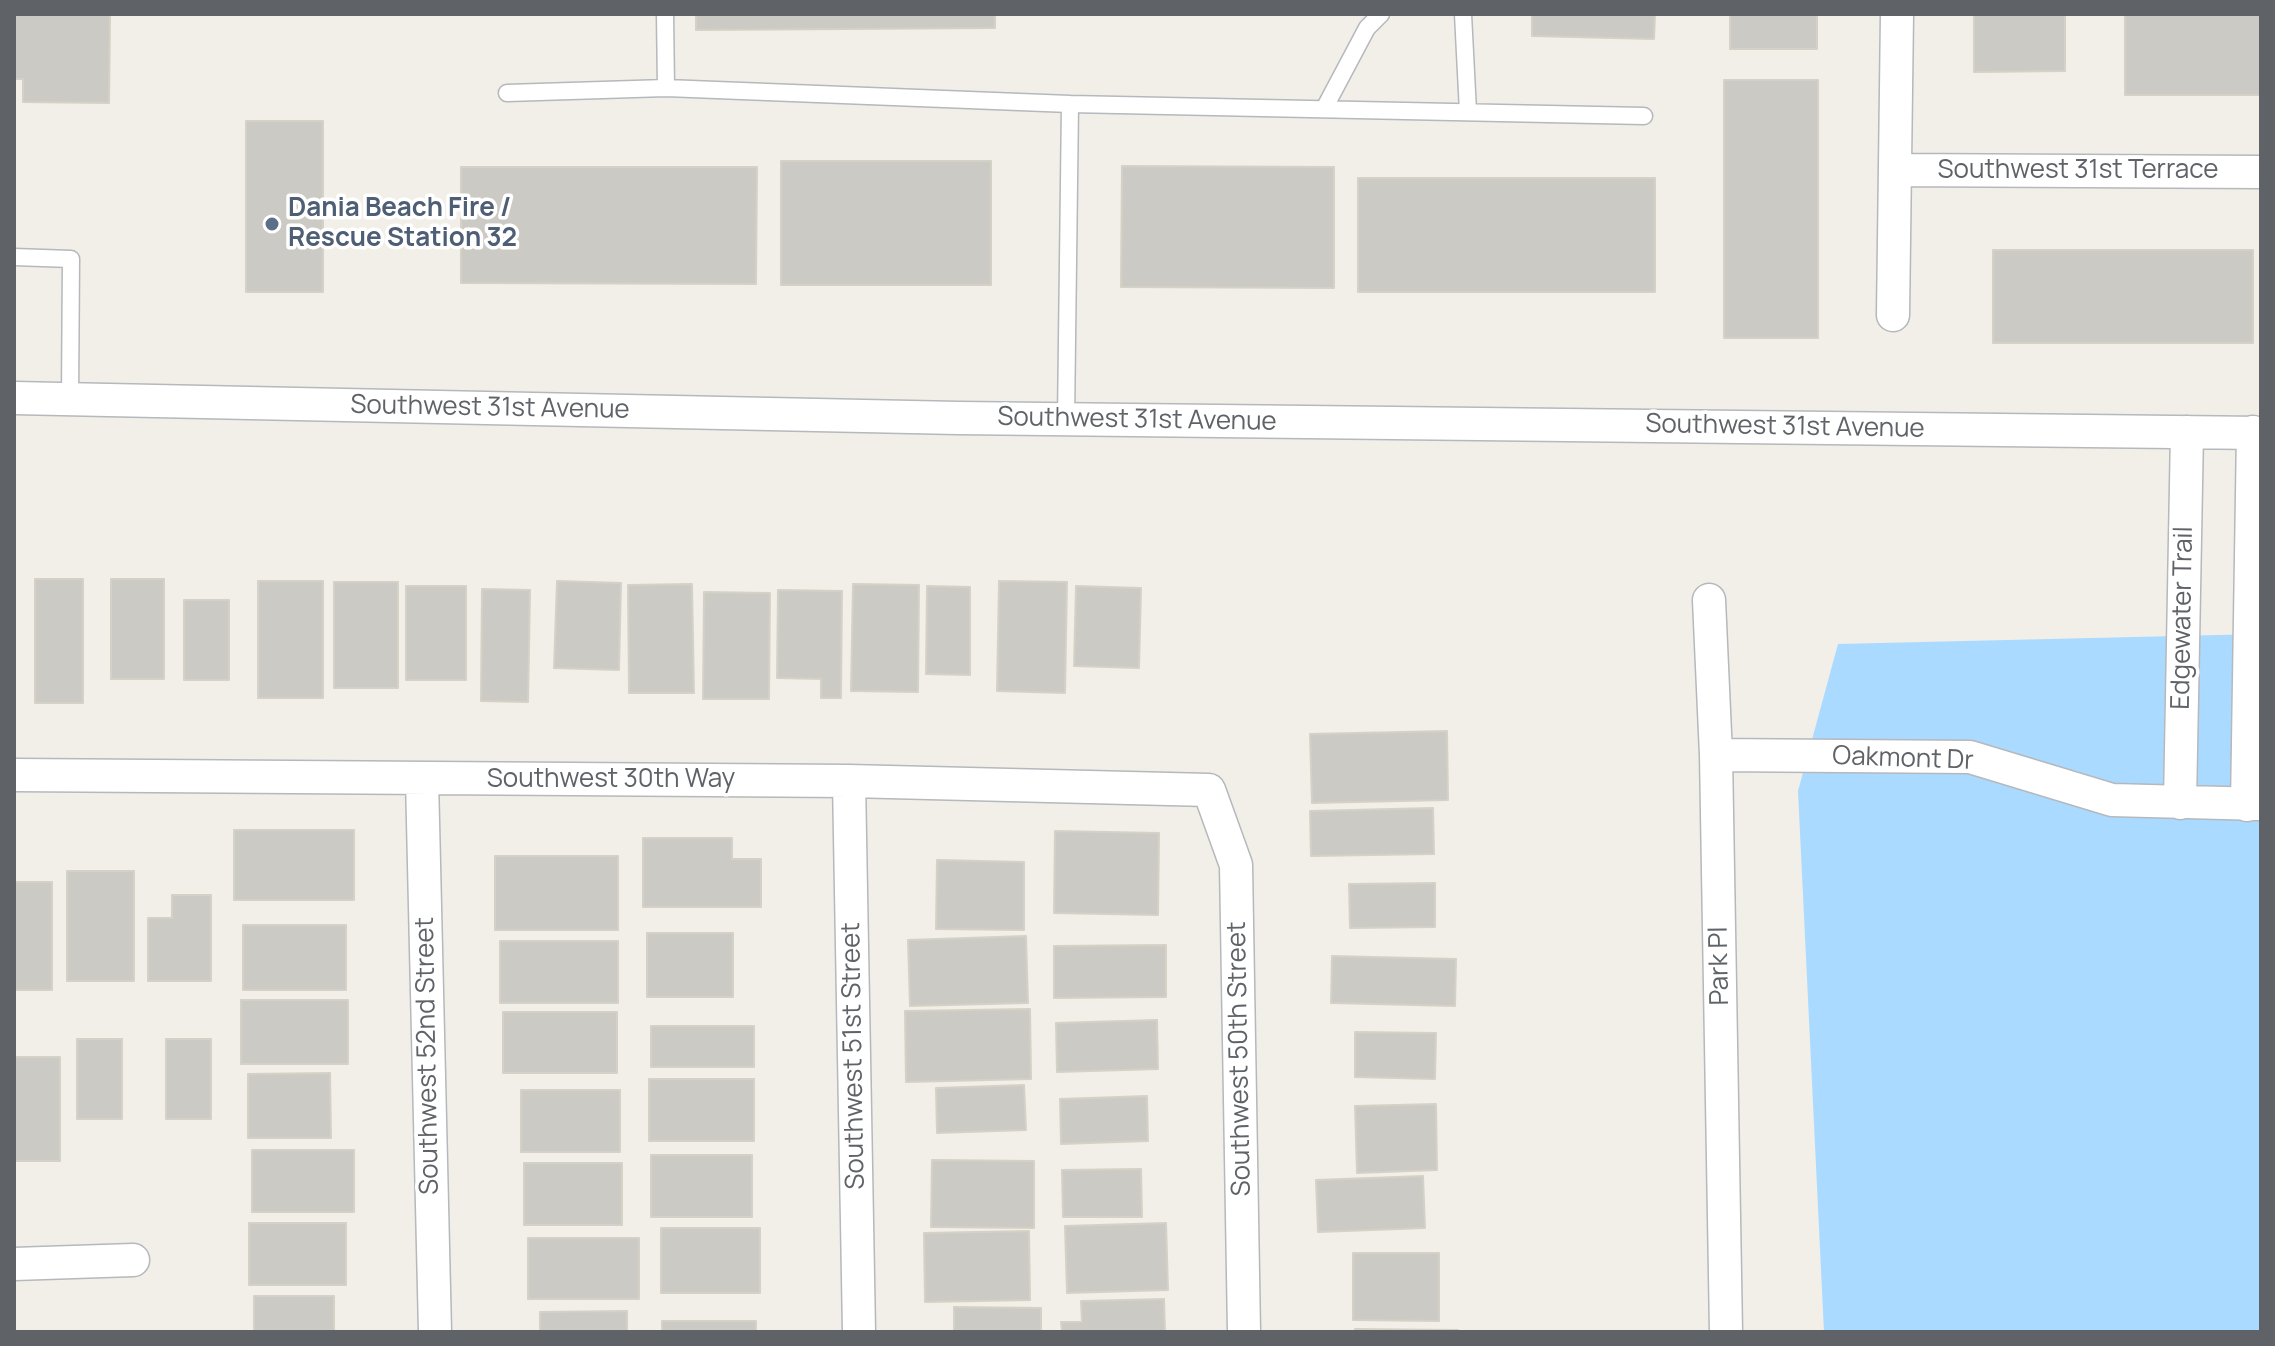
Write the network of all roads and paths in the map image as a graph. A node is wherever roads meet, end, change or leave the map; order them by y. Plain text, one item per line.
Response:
1 (665, 14) edge
2 (1381, 14) edge
3 (1463, 14) edge
4 (1897, 14) edge
5 (666, 88) junction
6 (507, 93) dead end
7 (1070, 104) junction
8 (1324, 109) junction
9 (1468, 112) junction
10 (1644, 116) dead end
11 (1895, 170) junction
12 (2261, 172) edge
13 (14, 257) edge
14 (1893, 315) dead end
15 (14, 398) edge
16 (70, 398) junction
17 (1066, 419) junction
18 (2187, 432) junction
19 (2257, 432) edge
20 (1709, 600) dead end
21 (1716, 755) junction
22 (14, 775) edge
23 (422, 779) junction
24 (849, 781) junction
25 (1209, 790) joint
26 (2180, 803) junction
27 (2254, 805) edge
28 (133, 1260) dead end
29 (14, 1264) edge
30 (435, 1332) edge
31 (859, 1332) edge
32 (1244, 1332) edge
33 (1726, 1332) edge

1 - 5 lane
2 - 8 lane
3 - 9 lane
4 - 11 street
5 - 6 lane
5 - 7 lane
7 - 8 lane
7 - 17 lane
8 - 9 lane
9 - 10 lane
11 - 12 street, Southwest 31st Terrace
11 - 14 street
13 - 16 lane
15 - 16 street, Southwest 31st Avenue
16 - 17 street, Southwest 31st Avenue
17 - 18 street, Southwest 31st Avenue
18 - 19 street, Southwest 31st Avenue
18 - 26 street, Edgewater Trail
19 - 27 street
20 - 21 street, Park Pl
21 - 26 street, Oakmont Dr
21 - 33 street, Park Pl
22 - 23 street, Southwest 30th Way
23 - 24 street, Southwest 30th Way
23 - 30 street, Southwest 52nd Street
24 - 25 street, Southwest 30th Way
24 - 31 street, Southwest 51st Street
25 - 32 street, Southwest 50th Street
26 - 27 street, Oakmont Dr
28 - 29 street

